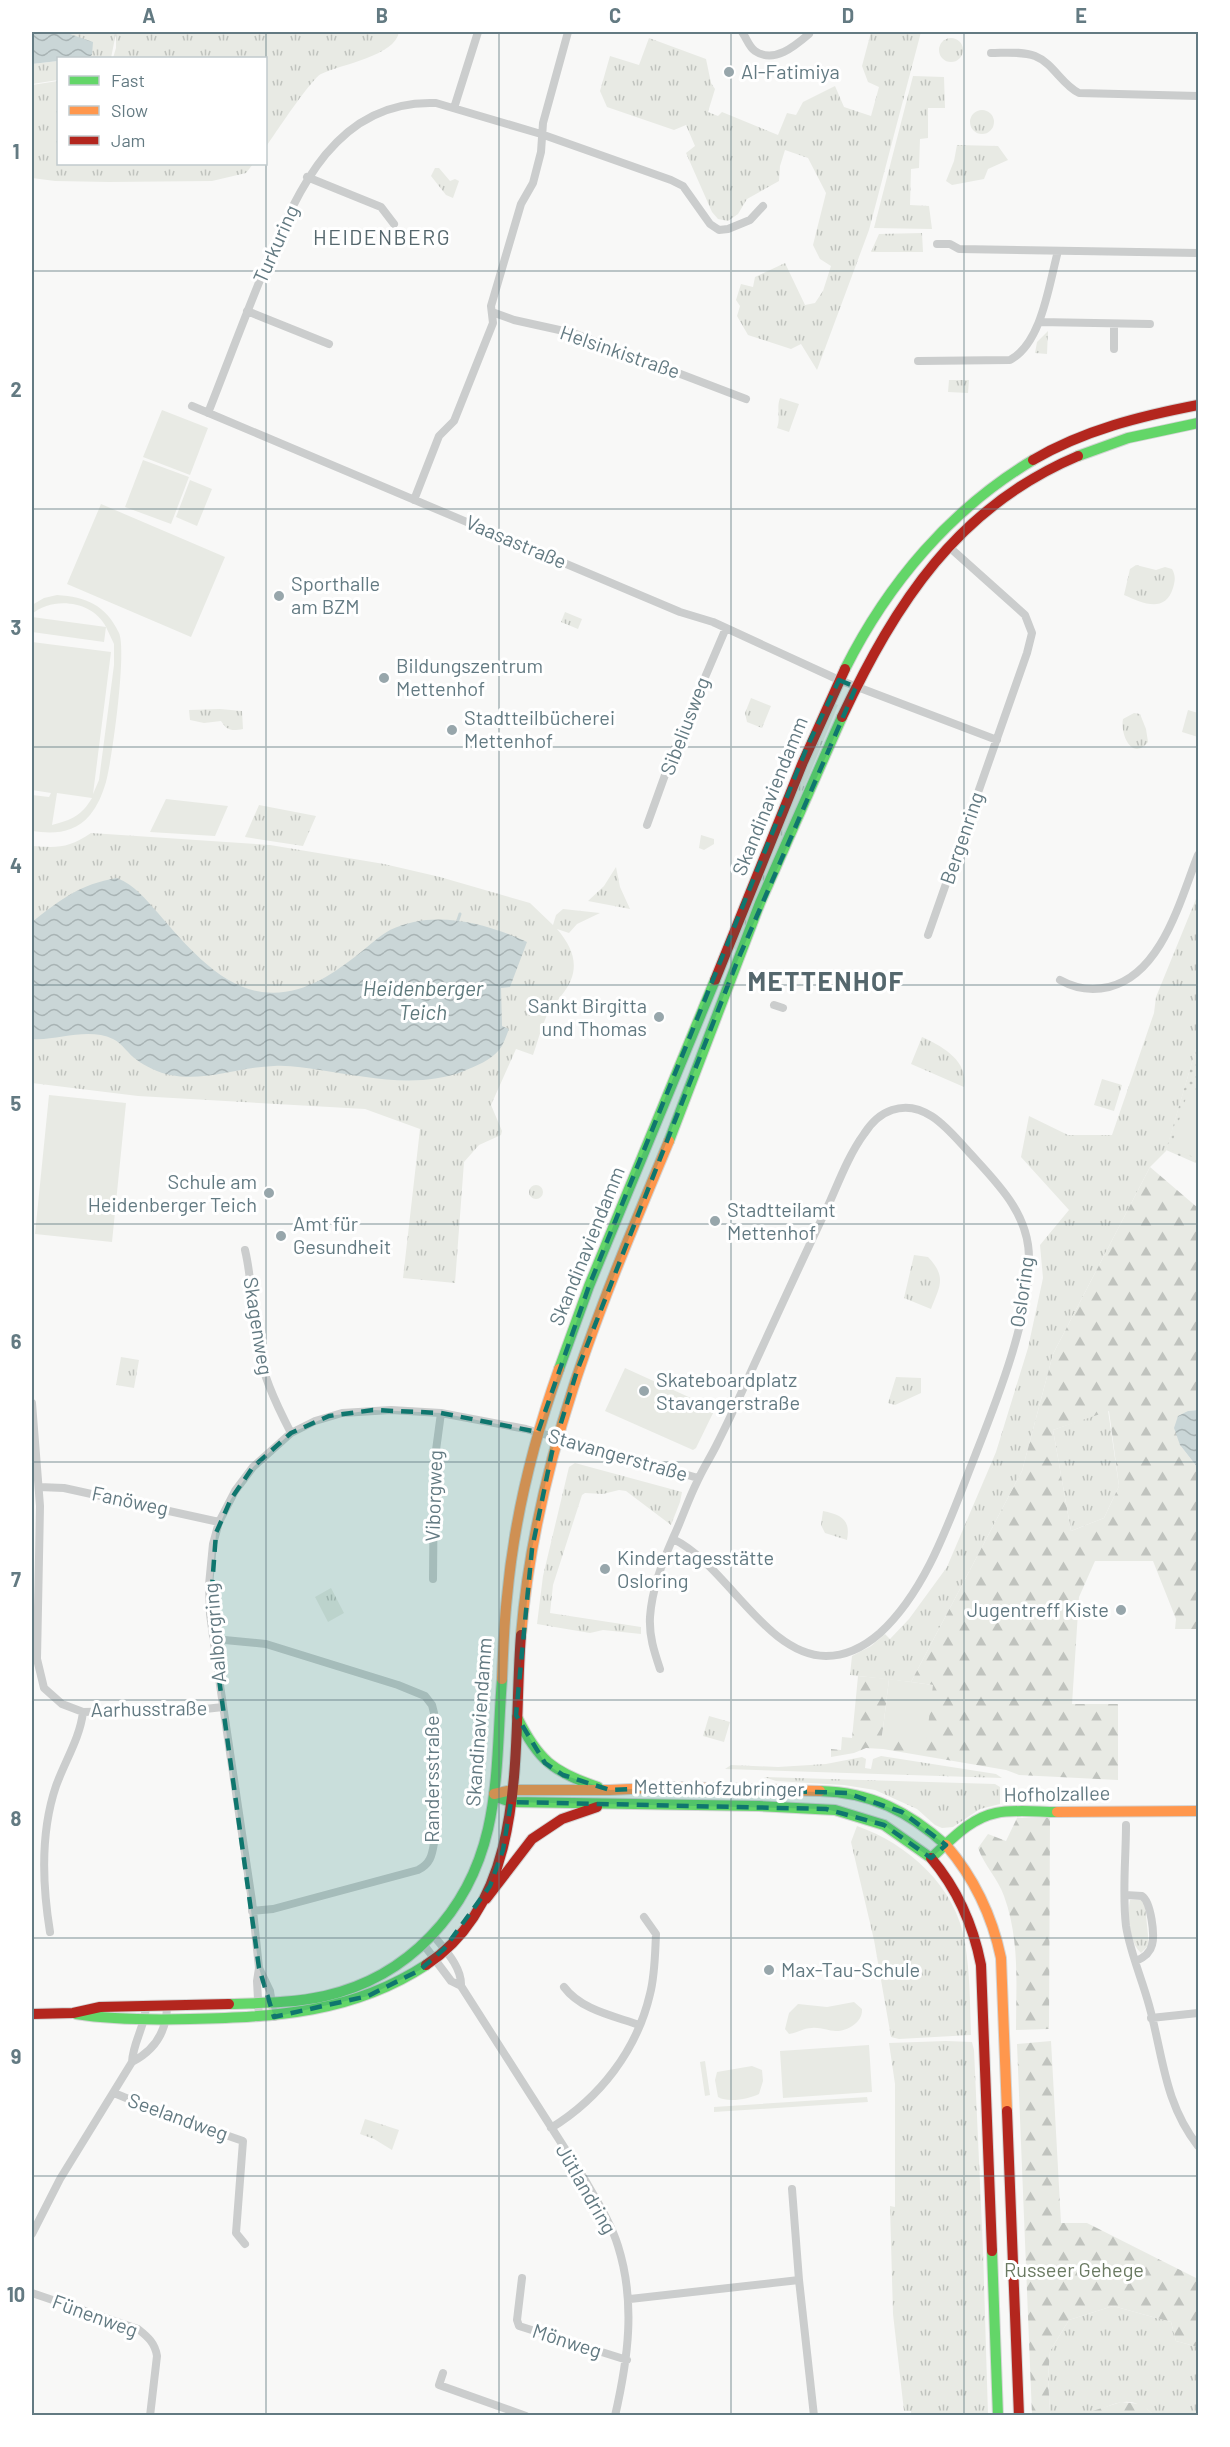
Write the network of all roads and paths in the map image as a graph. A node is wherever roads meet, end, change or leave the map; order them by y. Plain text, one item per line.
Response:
1 (478, 32) edge
2 (568, 32) edge
3 (742, 32) edge
4 (809, 34) dead end
5 (991, 53) dead end
6 (1198, 96) edge
7 (454, 108) junction
8 (540, 134) junction
9 (307, 177) junction
10 (763, 206) dead end
11 (394, 224) dead end
12 (937, 244) dead end
13 (1058, 251) junction
14 (1198, 253) edge
15 (247, 311) junction
16 (492, 312) junction
17 (1039, 322) junction
18 (1114, 324) junction
19 (1150, 324) dead end
20 (329, 344) dead end
21 (1114, 349) dead end
22 (918, 361) dead end
23 (746, 399) dead end
24 (1198, 405) edge
25 (192, 406) dead end
26 (208, 413) junction
27 (1198, 423) edge
28 (414, 500) junction
29 (948, 546) junction
30 (726, 628) junction
31 (839, 680) junction
32 (856, 687) junction
33 (997, 740) junction
34 (647, 825) dead end
35 (1198, 855) edge
36 (928, 936) dead end
37 (1060, 981) dead end
38 (245, 1250) dead end
39 (32, 1403) edge
40 (441, 1413) junction
41 (538, 1432) junction
42 (291, 1433) junction
43 (557, 1436) junction
44 (698, 1478) junction
45 (39, 1487) junction
46 (219, 1522) junction
47 (673, 1539) junction
48 (433, 1579) dead end
49 (214, 1640) junction
50 (660, 1669) dead end
51 (223, 1707) junction
52 (83, 1712) junction
53 (516, 1715) junction
54 (512, 1790) junction
55 (610, 1791) junction
56 (494, 1795) junction
57 (511, 1802) junction
58 (609, 1804) junction
59 (1198, 1811) edge
60 (1126, 1825) dead end
61 (946, 1845) junction
62 (931, 1858) junction
63 (1125, 1895) junction
64 (480, 1905) junction
65 (252, 1911) junction
66 (644, 1917) dead end
67 (50, 1932) dead end
68 (433, 1935) junction
69 (424, 1945) junction
70 (444, 1950) junction
71 (435, 1958) junction
72 (1136, 1961) junction
73 (260, 1968) junction
74 (461, 1986) junction
75 (564, 1988) dead end
76 (272, 2002) junction
77 (258, 2003) junction
78 (146, 2006) junction
79 (167, 2006) junction
80 (73, 2013) junction
81 (1198, 2013) edge
82 (32, 2014) edge
83 (274, 2017) junction
84 (260, 2018) junction
85 (1151, 2018) junction
86 (146, 2019) junction
87 (167, 2020) junction
88 (639, 2025) junction
89 (132, 2062) junction
90 (114, 2093) junction
91 (551, 2128) junction
92 (1198, 2146) edge
93 (792, 2189) dead end
94 (32, 2234) edge
95 (244, 2244) dead end
96 (522, 2278) dead end
97 (799, 2280) junction
98 (32, 2293) edge
99 (630, 2299) junction
100 (627, 2360) junction
101 (443, 2373) dead end
102 (150, 2415) edge
103 (526, 2415) edge
104 (615, 2415) edge
105 (813, 2415) edge
106 (998, 2415) edge
107 (1019, 2415) edge

1 - 7 street
2 - 8 street
3 - 4 street
5 - 6 street
7 - 8 street, Turkuring
7 - 9 street, Turkuring
8 - 10 street
8 - 16 street
9 - 11 street
9 - 15 street, Turkuring
12 - 13 street
13 - 14 street
13 - 17 street
15 - 20 street
15 - 26 street, Turkuring
16 - 23 street, Helsinkistraße
16 - 28 street
17 - 18 street
17 - 22 street
18 - 19 street
18 - 21 street
24 - 31 main road, Skandinaviendamm
25 - 26 street, Vaasastraße
26 - 28 street, Vaasastraße
27 - 29 main road, Skandinaviendamm
28 - 30 street, Vaasastraße
29 - 32 main road, Skandinaviendamm
29 - 33 street, Bergenring
30 - 31 street, Vaasastraße
30 - 34 street, Sibeliusweg
31 - 32 street
31 - 41 main road, Skandinaviendamm
32 - 33 street
32 - 43 main road, Skandinaviendamm
33 - 36 street, Bergenring
35 - 37 street
38 - 42 street, Skagenweg
39 - 45 street, Aarhusstraße
40 - 41 street, Aalborgring
40 - 42 street, Aalborgring
40 - 48 street, Viborgweg
41 - 43 street, Stavangerstraße
41 - 56 main road, Skandinaviendamm
42 - 46 street, Aalborgring
43 - 44 street, Stavangerstraße
43 - 53 main road, Skandinaviendamm
44 - 47 street, Osloring
44 - 47 street, Osloring
45 - 46 street, Fanöweg
45 - 52 street, Aarhusstraße
46 - 49 street, Aalborgring
47 - 50 street, Osloring
49 - 51 street, Aalborgring
49 - 65 street, Randersstraße
51 - 52 street, Aarhusstraße
51 - 65 street, Aalborgring
52 - 67 street
53 - 54 main road, Skandinaviendamm
53 - 55 main road, Skandinaviendamm
54 - 55 main road, Mettenhofzubringer
54 - 56 main road, Mettenhofzubringer
54 - 57 main road, Skandinaviendamm
55 - 61 main road, Mettenhofzubringer
56 - 57 main road, Mettenhofzubringer
56 - 68 main road, Skandinaviendamm
57 - 58 main road, Mettenhofzubringer
57 - 64 main road, Skandinaviendamm
58 - 62 main road, Mettenhofzubringer
58 - 64 main road
59 - 61 main road, Hofholzallee
60 - 63 street
61 - 62 main road, Hofholzallee
61 - 107 main road, Mettenhofzubringer
62 - 106 main road, Mettenhofzubringer
63 - 72 street
63 - 72 street
64 - 70 main road, Skandinaviendamm
65 - 73 street, Aalborgring
66 - 88 street
68 - 69 main road, Skandinaviendamm
68 - 70 street, Jütlandring
69 - 71 street, Jütlandring
69 - 76 main road, Skandinaviendamm
70 - 71 main road, Skandinaviendamm
70 - 74 street, Jütlandring
71 - 74 street, Jütlandring
71 - 83 main road, Skandinaviendamm
72 - 85 street
73 - 76 street, Aalborgring
73 - 77 street, Aalborgring
74 - 91 street, Jütlandring
75 - 88 street
76 - 77 main road, Skandinaviendamm
76 - 83 street, Aalborgring
77 - 79 main road, Skandinaviendamm
77 - 84 street, Aalborgring
78 - 79 main road, Skandinaviendamm
78 - 80 main road, Skandinaviendamm
78 - 86 street
79 - 87 street
80 - 82 main road, Skandinaviendamm
80 - 86 main road, Skandinaviendamm
81 - 85 street
83 - 84 main road, Skandinaviendamm
84 - 87 main road, Skandinaviendamm
85 - 92 street
86 - 87 main road, Skandinaviendamm
86 - 89 street
87 - 89 street
88 - 91 street
89 - 90 street
90 - 94 street
90 - 95 street, Seelandweg
91 - 99 street, Jütlandring
93 - 97 street
96 - 100 street, Mönweg
97 - 99 street
97 - 105 street
98 - 102 street, Fünenweg
99 - 100 street, Jütlandring
100 - 104 street, Jütlandring
101 - 103 street

